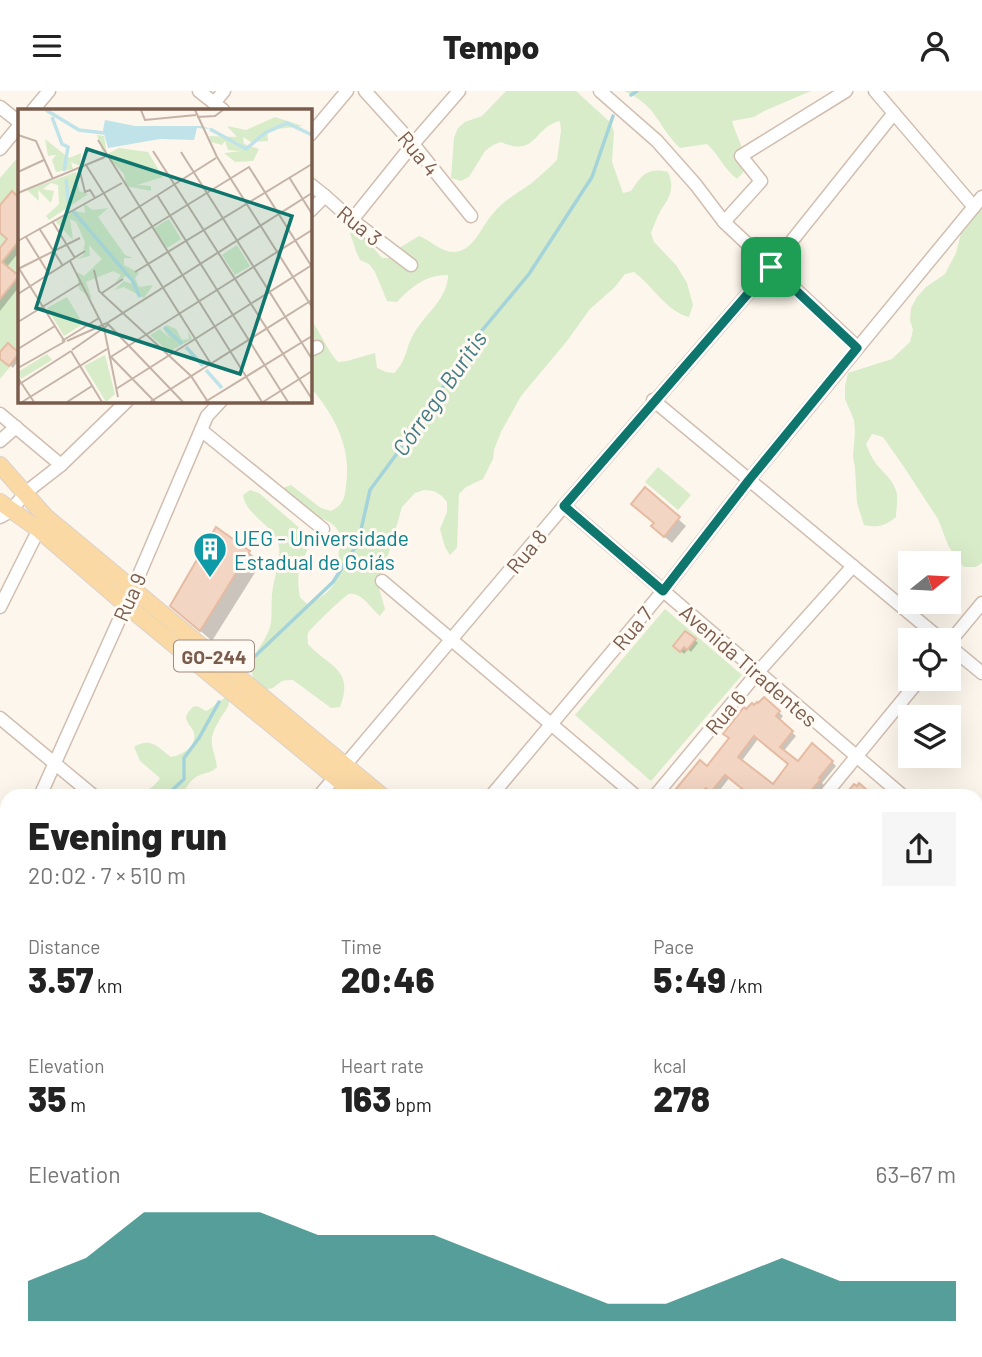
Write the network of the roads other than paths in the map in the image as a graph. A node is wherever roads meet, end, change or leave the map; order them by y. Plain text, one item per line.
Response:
1 (49, 91) edge
2 (199, 91) edge
3 (224, 91) edge
4 (347, 91) edge
5 (365, 91) edge
6 (459, 91) edge
7 (600, 91) edge
8 (846, 91) edge
9 (874, 91) edge
10 (218, 106) edge
11 (0, 107) edge
12 (34, 109) edge
13 (894, 113) junction
14 (18, 123) edge
15 (18, 125) edge
16 (312, 133) edge
17 (413, 144) junction
18 (0, 149) edge
19 (312, 186) edge
20 (325, 196) junction
21 (978, 202) edge
22 (312, 209) edge
23 (471, 216) dead end
24 (352, 220) junction
25 (724, 222) junction
26 (411, 264) dead end
27 (771, 267) junction
28 (857, 348) junction
29 (653, 401) junction
30 (125, 403) edge
31 (219, 403) edge
32 (0, 414) edge
33 (16, 427) junction
34 (201, 431) junction
35 (0, 442) edge
36 (0, 465) edge
37 (61, 465) junction
38 (749, 480) junction
39 (25, 493) junction
40 (564, 506) junction
41 (4, 510) edge
42 (42, 523) junction
43 (323, 529) dead end
44 (853, 566) junction
45 (382, 580) dead end
46 (133, 589) junction
47 (663, 591) junction
48 (982, 603) edge
49 (126, 605) junction
50 (0, 607) edge
51 (927, 628) edge
52 (961, 628) edge
53 (452, 640) junction
54 (961, 655) edge
55 (758, 672) junction
56 (982, 673) edge
57 (229, 679) junction
58 (910, 691) edge
59 (0, 718) edge
60 (551, 724) junction
61 (856, 757) junction
62 (55, 764) junction
63 (340, 771) junction
64 (43, 789) edge
65 (85, 789) edge
66 (326, 789) edge
67 (353, 789) edge
68 (370, 789) edge
69 (497, 789) edge
70 (628, 789) edge
71 (661, 789) edge
72 (830, 789) edge
73 (895, 789) edge

1 - 12 street
2 - 10 street
3 - 10 street
4 - 16 street
5 - 17 street, Rua 4
6 - 17 street
7 - 25 street
8 - 25 street
9 - 13 street
11 - 14 street
13 - 21 street
13 - 27 street, Rua 8
15 - 18 street
17 - 23 street, Rua 4
17 - 24 street
19 - 20 street, Rua 3
20 - 22 street
20 - 24 street, Rua 3
21 - 28 street, Rua 7
24 - 26 street, Rua 3
25 - 27 street
27 - 28 street
27 - 29 street, Rua 8
28 - 38 street, Rua 7
29 - 38 street
29 - 40 street, Rua 8
30 - 37 street
31 - 34 street, Rua 9
32 - 33 street
33 - 35 street
33 - 37 street
34 - 43 street
34 - 46 street, Rua 9
36 - 39 main road, GO-244
37 - 39 street
38 - 44 street
38 - 47 street, Rua 7
39 - 41 street
39 - 42 main road, GO-244
40 - 47 street, Avenida Tiradentes
40 - 53 street, Rua 8
41 - 42 main road, GO-244
42 - 46 main road, GO-244
42 - 49 main road, GO-244
42 - 50 street
44 - 51 street
44 - 55 street, Rua 6
45 - 53 street
46 - 49 street, Rua 9
46 - 57 main road, GO-244
47 - 55 street, Avenida Tiradentes
47 - 60 street, Rua 7
48 - 52 street
49 - 57 main road, GO-244
49 - 62 street, Rua 9
53 - 60 street
53 - 63 street, Rua 8
54 - 56 street
55 - 61 street, Avenida Tiradentes
55 - 71 street, Rua 6
57 - 63 main road, GO-244
58 - 61 street
59 - 62 street
60 - 69 street, Rua 7
60 - 70 street
61 - 72 street
61 - 73 street, Avenida Tiradentes
62 - 64 street, Rua 9
62 - 65 street
63 - 66 street, Rua 8
63 - 67 main road, GO-244
63 - 68 main road, GO-244

